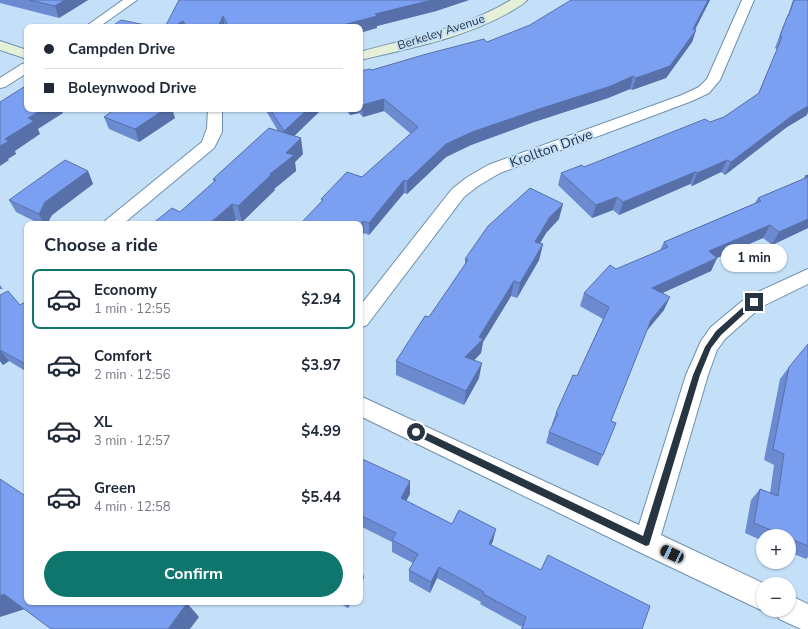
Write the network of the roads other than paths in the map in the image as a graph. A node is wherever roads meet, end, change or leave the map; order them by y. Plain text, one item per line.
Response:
1 (131, 0) edge
2 (520, 0) edge
3 (748, 0) edge
4 (95, 24) edge
5 (0, 45) edge
6 (24, 54) edge
7 (363, 55) edge
8 (24, 70) edge
9 (0, 84) edge
10 (215, 112) edge
11 (116, 221) edge
12 (808, 276) edge
13 (363, 316) edge
14 (363, 406) edge
15 (646, 542) junction
16 (756, 594) edge
17 (796, 612) edge
18 (808, 618) edge

1 - 4 street
2 - 7 street, Berkeley Avenue
3 - 13 street, Krollton Drive
5 - 6 street
8 - 9 street
10 - 11 street
12 - 15 street
14 - 15 street
15 - 16 street
17 - 18 street

